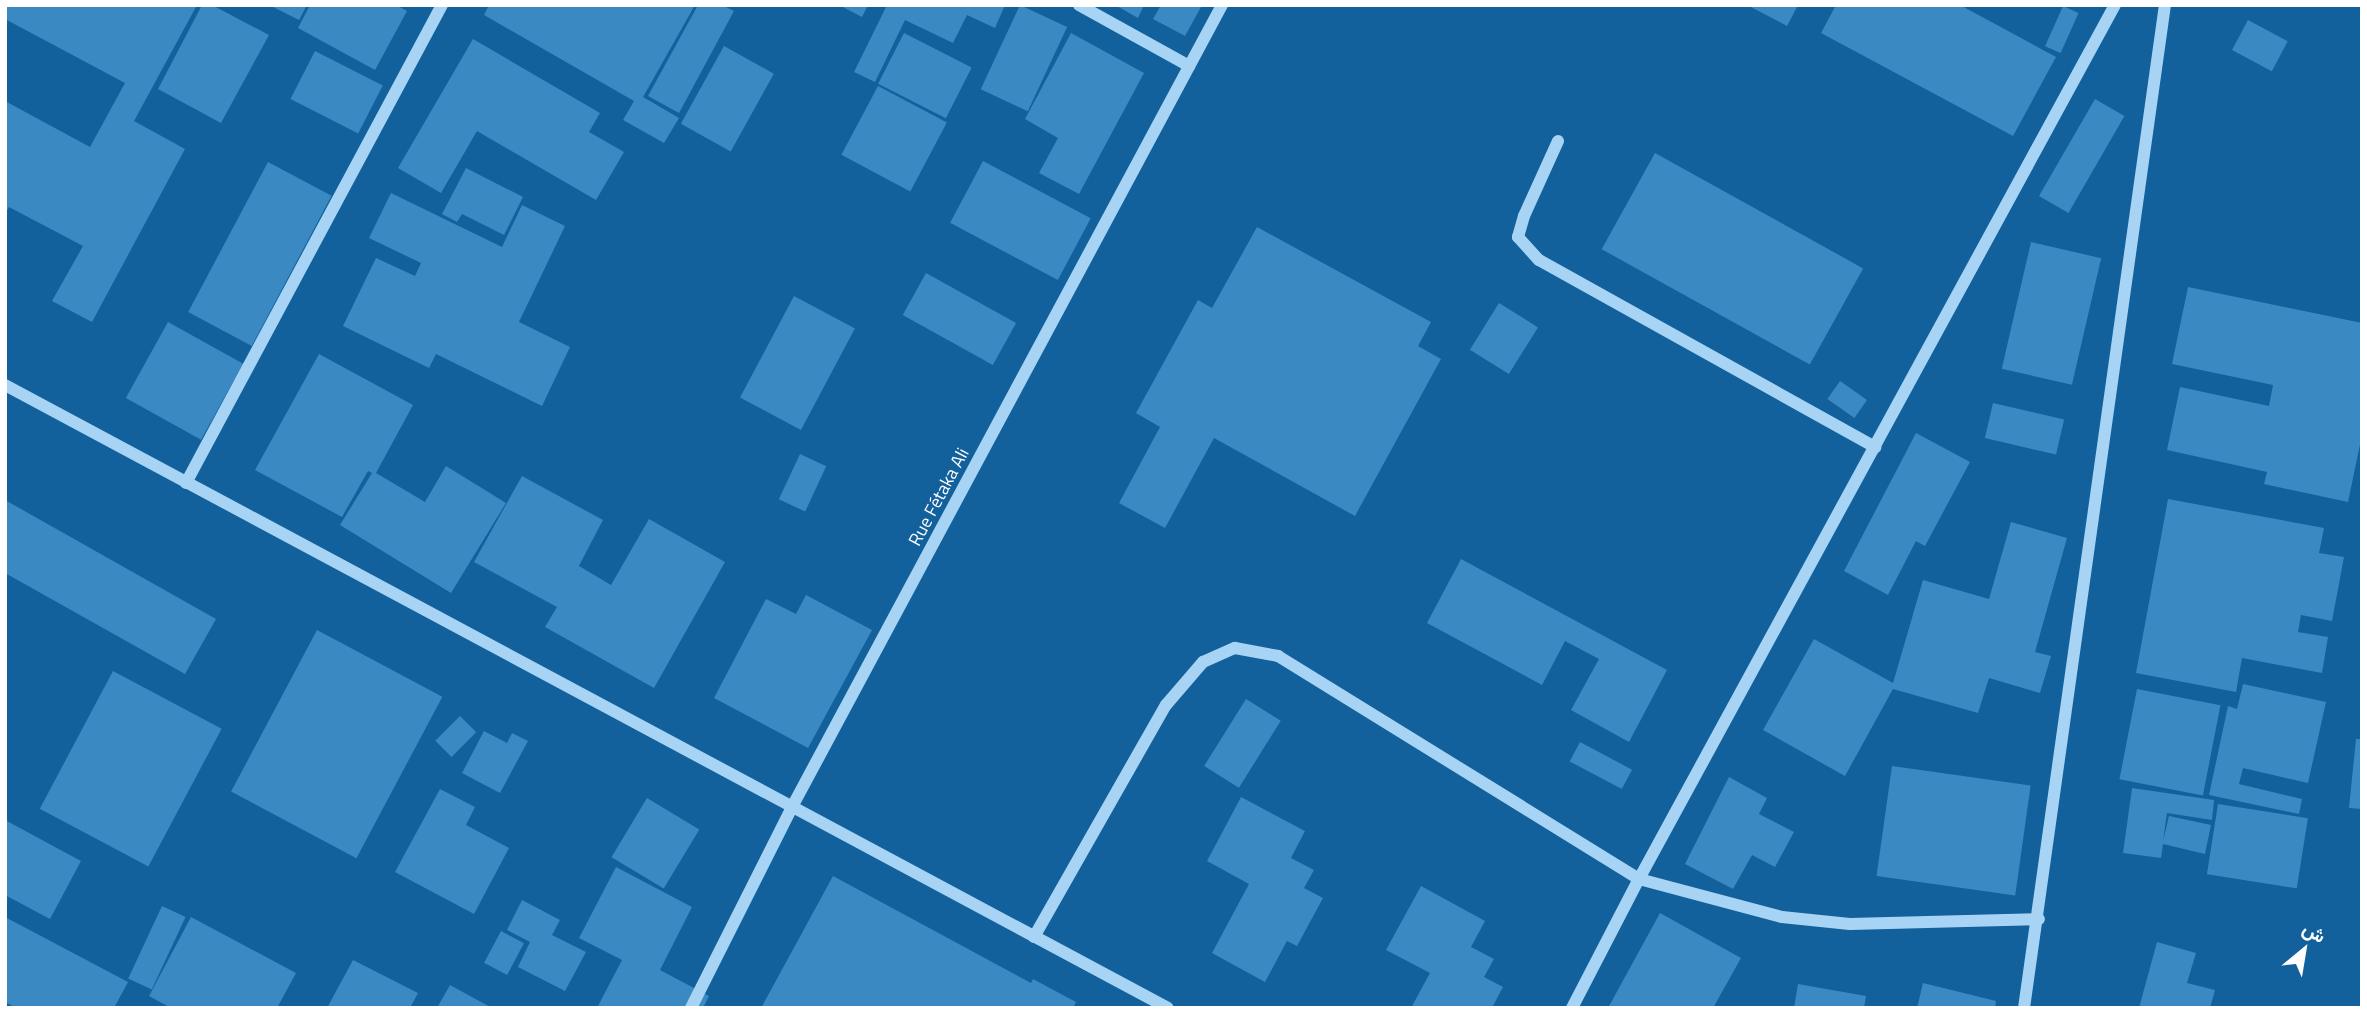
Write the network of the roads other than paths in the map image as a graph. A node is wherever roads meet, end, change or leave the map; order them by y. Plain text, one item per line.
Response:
1 (442, 5) edge
2 (1079, 5) edge
3 (1222, 5) edge
4 (2116, 5) edge
5 (2165, 5) edge
6 (1189, 66) junction
7 (1558, 141) dead end
8 (5, 385) edge
9 (1875, 447) junction
10 (186, 482) junction
11 (792, 807) junction
12 (1639, 878) junction
13 (2039, 919) junction
14 (1034, 937) junction
15 (691, 1008) edge
16 (1168, 1008) edge
17 (1572, 1008) edge
18 (2024, 1008) edge

1 - 10 street
2 - 6 street
3 - 6 street, Rue Fétaka Ali
4 - 9 street
5 - 13 street
6 - 11 street, Rue Fétaka Ali
7 - 9 street
8 - 10 street
9 - 12 street
10 - 11 street
11 - 14 street
11 - 15 street, Rue Fétaka Ali
12 - 13 street
12 - 14 street
12 - 17 street
13 - 18 street
14 - 16 street

